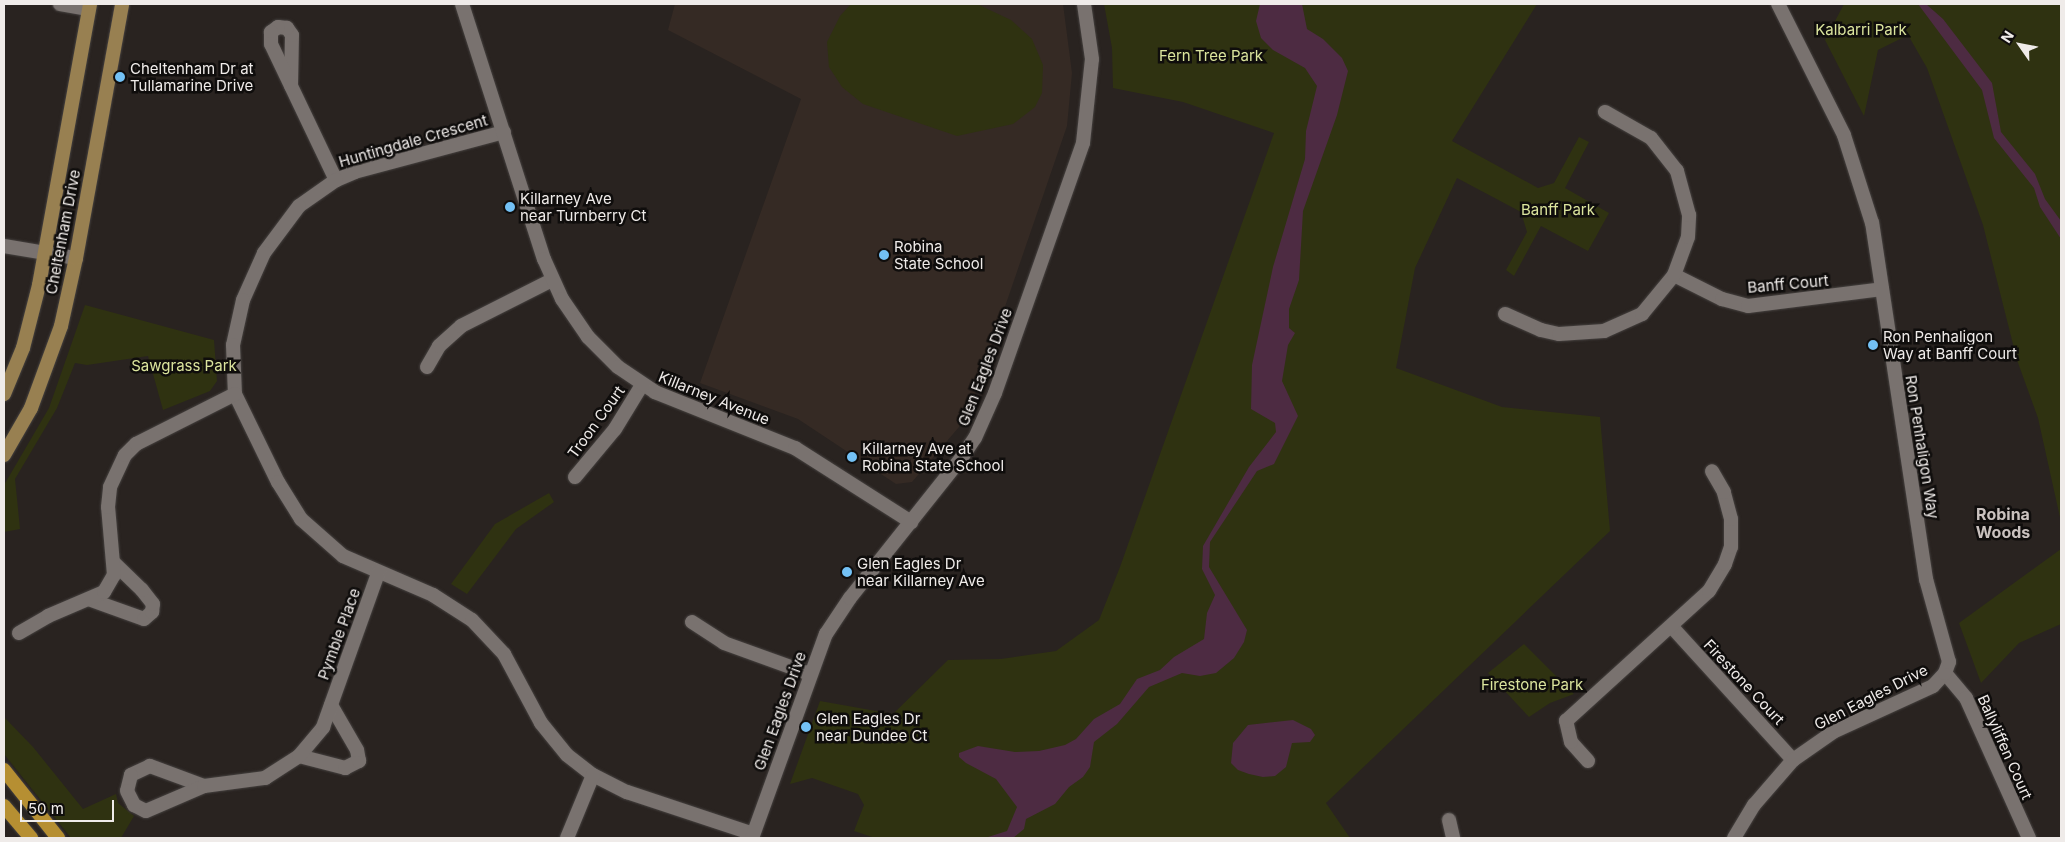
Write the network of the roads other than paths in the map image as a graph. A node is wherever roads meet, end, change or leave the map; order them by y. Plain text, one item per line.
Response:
1 (60, 4) edge
2 (122, 4) edge
3 (462, 4) edge
4 (1084, 4) edge
5 (1778, 4) edge
6 (90, 6) edge
7 (291, 86) dead end
8 (1605, 112) dead end
9 (504, 132) junction
10 (336, 180) junction
11 (4, 246) edge
12 (46, 253) junction
13 (76, 258) junction
14 (1674, 275) junction
15 (552, 280) junction
16 (1882, 289) junction
17 (1505, 314) dead end
18 (427, 367) dead end
19 (642, 385) junction
20 (4, 394) edge
21 (235, 394) junction
22 (4, 455) edge
23 (1712, 471) dead end
24 (575, 477) dead end
25 (911, 522) junction
26 (114, 563) junction
27 (378, 573) junction
28 (91, 600) junction
29 (692, 622) dead end
30 (1672, 627) junction
31 (19, 633) dead end
32 (1946, 673) junction
33 (810, 674) junction
34 (331, 705) junction
35 (300, 756) junction
36 (1793, 760) junction
37 (1588, 761) dead end
38 (4, 770) edge
39 (593, 775) junction
40 (204, 786) junction
41 (4, 806) edge
42 (1449, 820) dead end
43 (752, 836) edge
44 (31, 838) edge
45 (58, 838) edge
46 (567, 838) edge
47 (1453, 838) edge
48 (1734, 838) edge
49 (2029, 838) edge

1 - 6 street
2 - 13 main road, Cheltenham Drive
3 - 9 street, Killarney Avenue
4 - 25 street, Glen Eagles Drive
5 - 16 street, Ron Penhaligon Way
6 - 12 main road, Cheltenham Drive
7 - 10 street
8 - 14 street
9 - 10 street, Huntingdale Crescent
9 - 15 street, Killarney Avenue
10 - 21 street, Huntingdale Crescent
11 - 12 street
12 - 13 street
12 - 20 main road, Cheltenham Drive
13 - 22 main road, Cheltenham Drive
14 - 16 street, Banff Court
14 - 17 street
15 - 18 street
15 - 19 street, Killarney Avenue
16 - 32 street, Ron Penhaligon Way
19 - 24 street, Troon Court
19 - 25 street, Killarney Avenue
21 - 26 street
21 - 27 street, Huntingdale Crescent
23 - 30 street
25 - 33 street, Glen Eagles Drive
26 - 28 street
26 - 28 street
27 - 34 street, Pymble Place
27 - 39 street, Huntingdale Crescent
28 - 31 street
29 - 33 street
30 - 36 street, Firestone Court
30 - 37 street
32 - 36 street, Glen Eagles Drive
32 - 49 street, Ballyliffen Court
33 - 43 street, Glen Eagles Drive
34 - 35 street, Pymble Place
34 - 35 street
35 - 40 street, Pymble Place
36 - 48 street, Glen Eagles Drive
38 - 45 main road
39 - 43 street, Huntingdale Crescent
39 - 46 street
40 - 40 street, Pymble Place
41 - 44 main road
42 - 47 street

